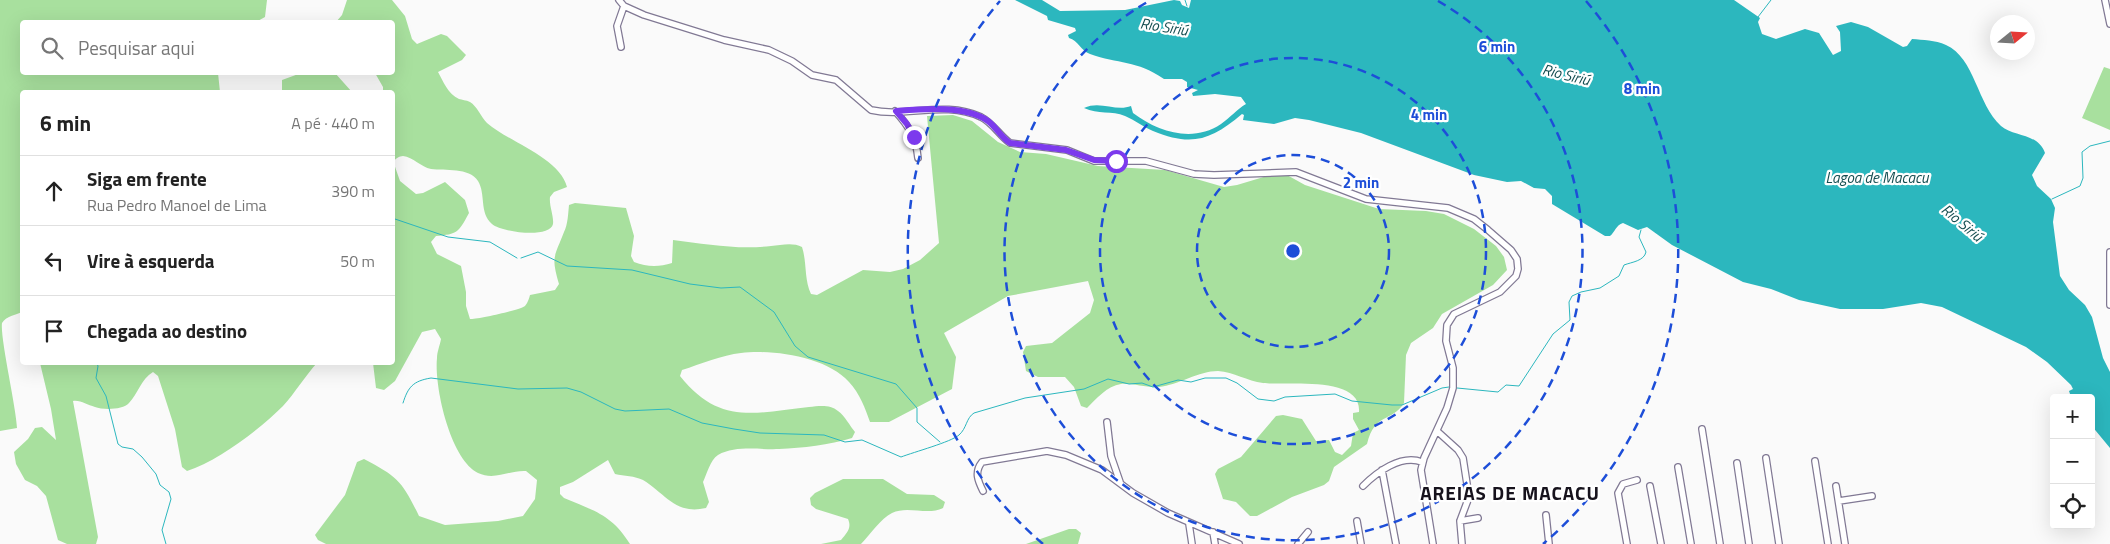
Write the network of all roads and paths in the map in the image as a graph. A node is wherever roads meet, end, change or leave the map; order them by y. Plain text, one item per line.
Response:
1 (619, 0) edge
2 (2107, 3) edge
3 (624, 6) junction
4 (2110, 24) edge
5 (621, 47) dead end
6 (896, 111) junction
7 (918, 158) dead end
8 (2110, 252) edge
9 (2110, 305) edge
10 (1108, 422) dead end
11 (1702, 429) dead end
12 (1437, 431) junction
13 (1766, 458) dead end
14 (1815, 461) dead end
15 (1422, 462) junction
16 (1736, 463) dead end
17 (1678, 467) dead end
18 (1382, 470) junction
19 (1637, 480) dead end
20 (1120, 482) junction
21 (1363, 486) dead end
22 (1650, 486) dead end
23 (1836, 486) dead end
24 (983, 491) dead end
25 (1872, 496) dead end
26 (1839, 501) junction
27 (1546, 515) dead end
28 (1478, 518) dead end
29 (1357, 521) dead end
30 (1460, 521) junction
31 (1189, 524) junction
32 (1213, 532) junction
33 (1308, 532) dead end
34 (1192, 544) edge
35 (1216, 544) edge
36 (1238, 544) edge
37 (1298, 544) edge
38 (1361, 544) edge
39 (1396, 544) edge
40 (1433, 544) edge
41 (1462, 544) edge
42 (1549, 544) edge
43 (1627, 544) edge
44 (1661, 544) edge
45 (1691, 544) edge
46 (1720, 544) edge
47 (1749, 544) edge
48 (1779, 544) edge
49 (1828, 544) edge
50 (1845, 544) edge

1 - 3 street
2 - 4 street
3 - 5 street
3 - 6 street
6 - 7 street
6 - 12 street
8 - 9 street
10 - 20 street
11 - 46 street
12 - 15 street
12 - 30 street
13 - 48 street
14 - 49 street
15 - 18 street
15 - 40 street
16 - 47 street
17 - 45 street
18 - 21 street
18 - 39 street
19 - 43 street
20 - 24 street
20 - 31 street
22 - 44 street
23 - 26 street
25 - 26 street
26 - 50 street
27 - 42 street
28 - 30 street
29 - 38 street
30 - 41 street
31 - 32 street
31 - 34 street
32 - 35 street
32 - 36 street
33 - 37 street

